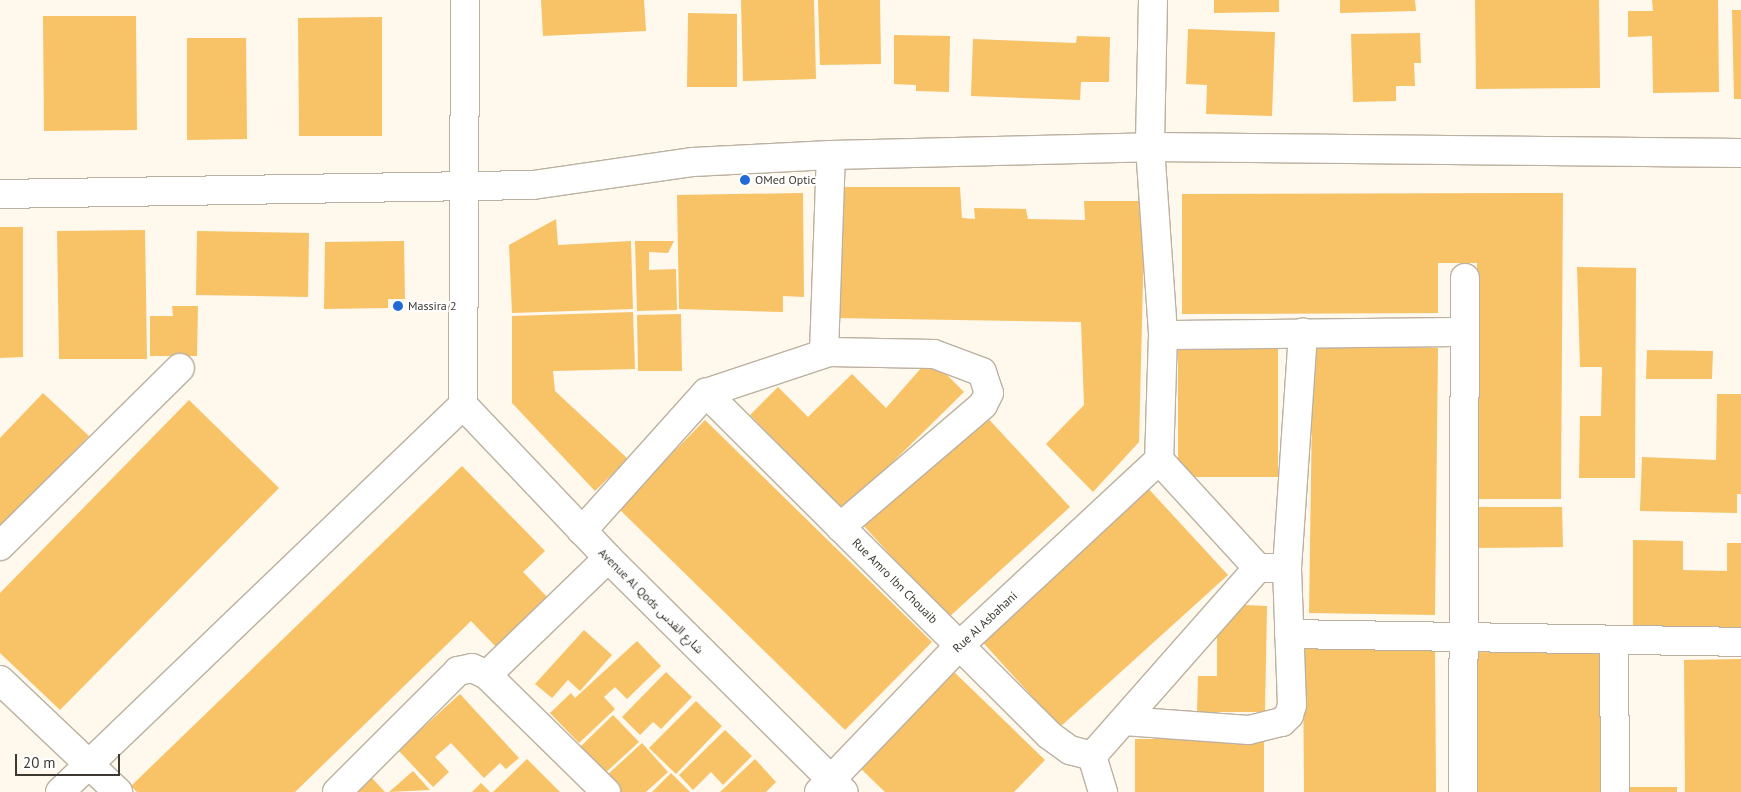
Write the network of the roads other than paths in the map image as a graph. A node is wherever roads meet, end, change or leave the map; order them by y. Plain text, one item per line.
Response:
1 (464, 0) edge
2 (1153, 0) edge
3 (1150, 147) junction
4 (1741, 153) edge
5 (831, 154) junction
6 (466, 188) junction
7 (0, 194) edge
8 (1464, 278) dead end
9 (1464, 332) junction
10 (1303, 333) junction
11 (1163, 335) junction
12 (824, 353) junction
13 (180, 368) dead end
14 (706, 393) junction
15 (463, 405) junction
16 (1159, 460) junction
17 (840, 527) junction
18 (582, 531) junction
19 (0, 546) edge
20 (608, 558) junction
21 (1258, 568) junction
22 (1287, 568) junction
23 (1289, 634) junction
24 (1462, 640) junction
25 (1614, 642) junction
26 (1741, 642) edge
27 (960, 645) junction
28 (487, 675) junction
29 (0, 680) edge
30 (1124, 721) junction
31 (1092, 756) junction
32 (88, 761) junction
33 (831, 788) edge
34 (60, 792) edge
35 (118, 792) edge
36 (337, 792) edge
37 (606, 792) edge
38 (1103, 792) edge
39 (1463, 792) edge
40 (1615, 792) edge

1 - 6 street
2 - 3 street
3 - 4 street
3 - 5 street
3 - 11 street
5 - 6 street
5 - 12 street
6 - 7 street
6 - 15 street
8 - 9 street
9 - 10 street
9 - 24 street
10 - 11 street
10 - 22 street
11 - 16 street
12 - 14 street
12 - 17 street
13 - 19 street
14 - 17 street, Rue Amro Ibn Chouaib
14 - 18 street
15 - 18 street, Avenue Al Qods شارع القدس
15 - 32 street
16 - 21 street
16 - 27 street, Rue Al Asbahani
17 - 27 street, Rue Amro Ibn Chouaib
18 - 20 street, Avenue Al Qods شارع القدس
20 - 28 street
20 - 33 street, Avenue Al Qods شارع القدس
21 - 22 street
21 - 30 street
22 - 23 street
23 - 24 street
23 - 30 street
24 - 25 street
24 - 39 street
25 - 26 street
25 - 40 street
27 - 31 street, Rue Amro Ibn Chouaib
27 - 33 street, Rue Al Asbahani
28 - 36 street
28 - 37 street
29 - 32 street
30 - 31 street
31 - 38 street
32 - 34 street
32 - 35 street

